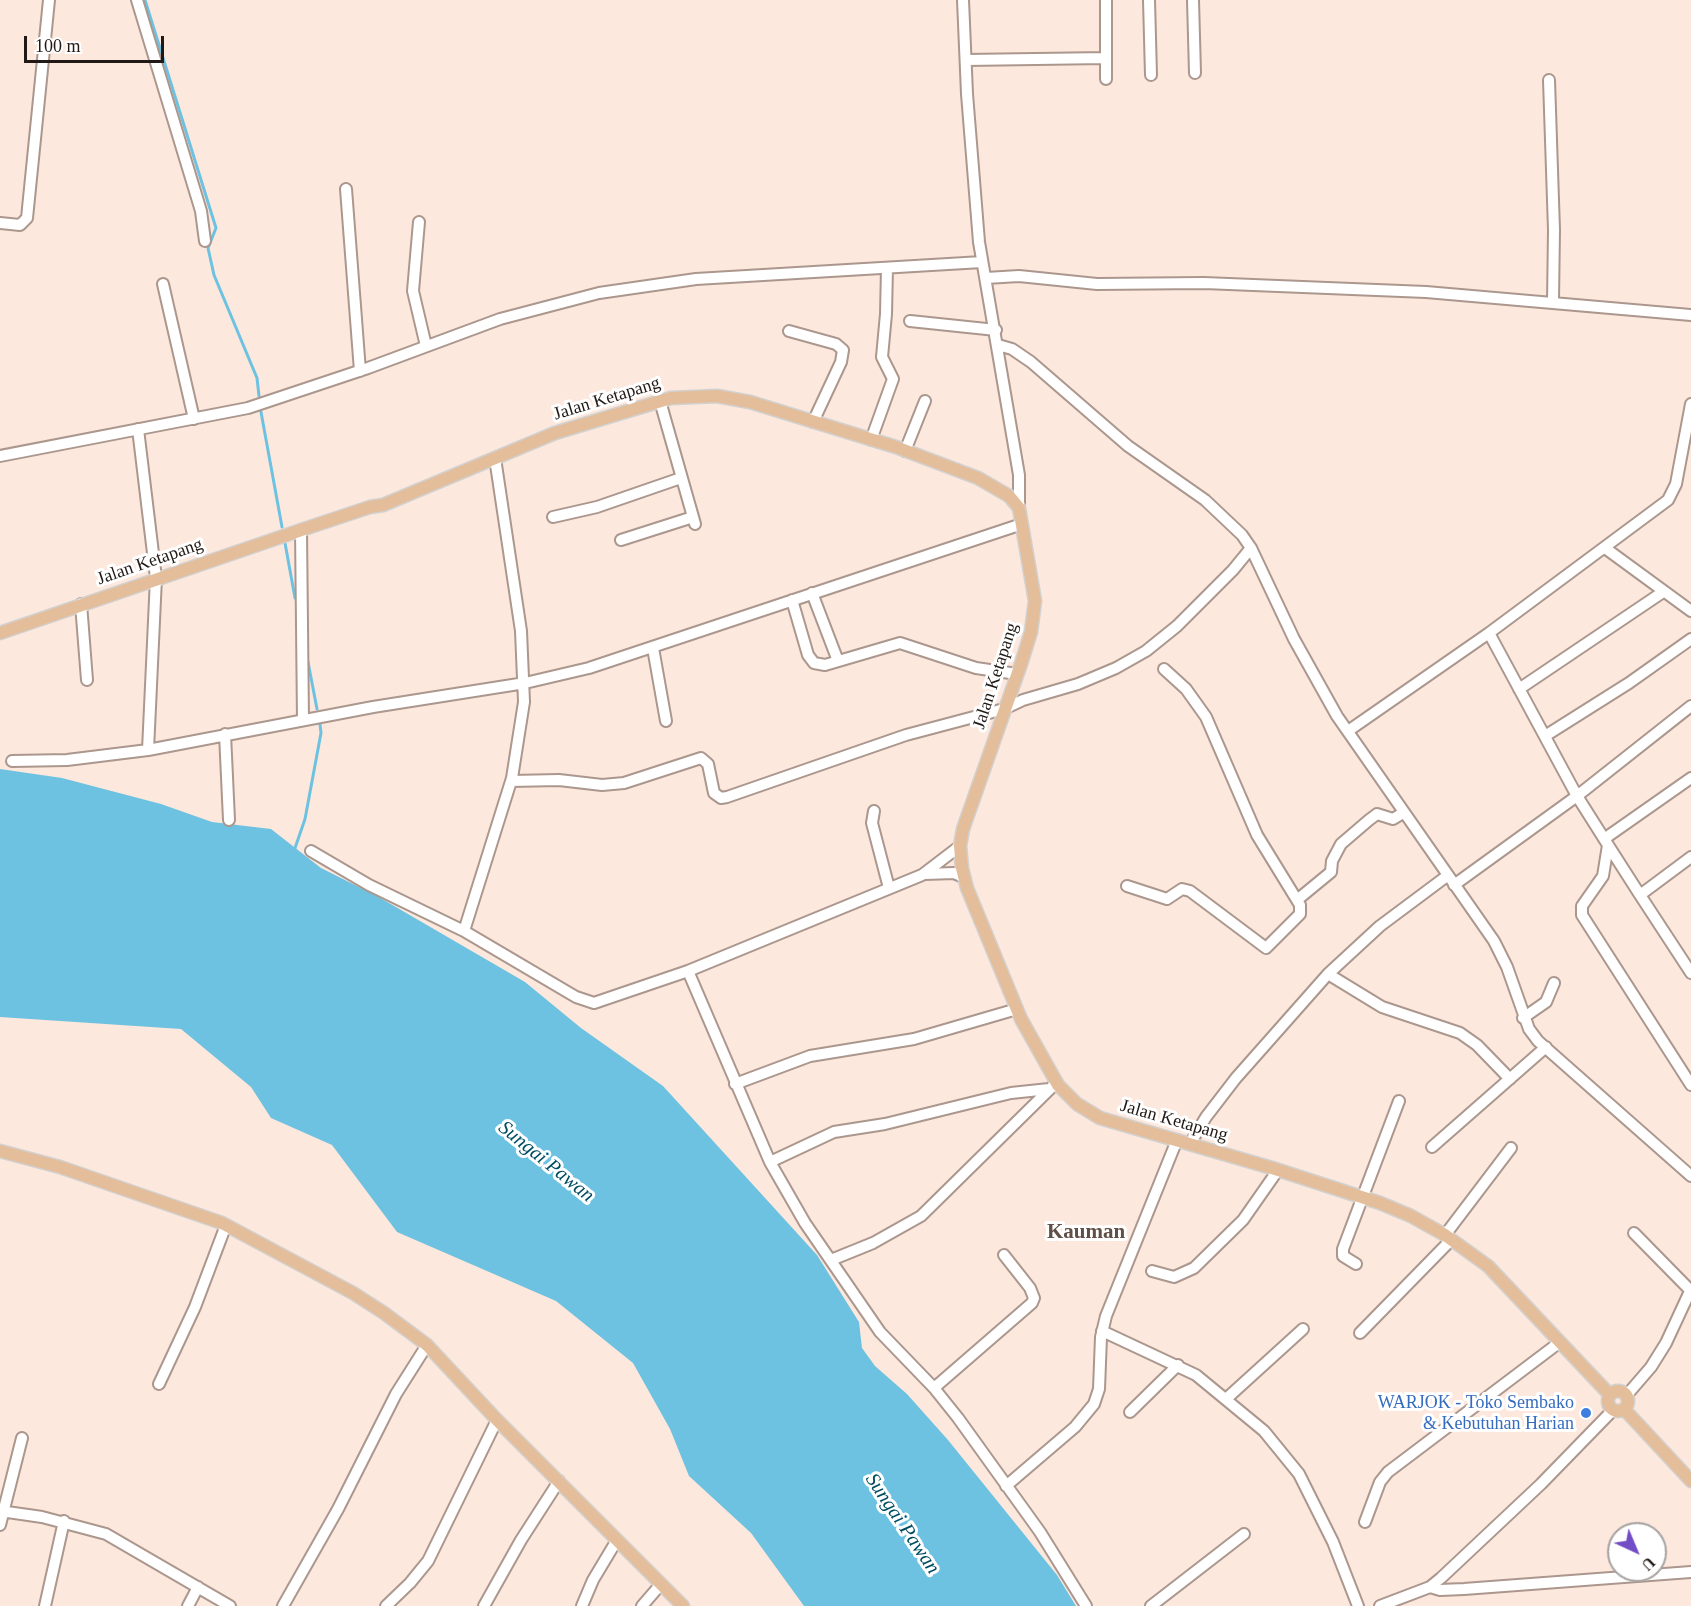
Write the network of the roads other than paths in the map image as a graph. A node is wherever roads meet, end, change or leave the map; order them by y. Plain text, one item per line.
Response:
1 (49, 0) edge
2 (137, 0) edge
3 (963, 0) edge
4 (1106, 0) edge
5 (1149, 0) edge
6 (1193, 0) edge
7 (1106, 58) junction
8 (966, 60) junction
9 (1195, 73) dead end
10 (1150, 75) dead end
11 (1106, 79) dead end
12 (1549, 80) dead end
13 (346, 189) dead end
14 (419, 222) dead end
15 (0, 223) edge
16 (205, 241) dead end
17 (982, 262) junction
18 (887, 268) junction
19 (986, 278) junction
20 (164, 284) dead end
21 (1553, 301) junction
22 (1691, 315) edge
23 (910, 321) dead end
24 (996, 330) junction
25 (789, 332) dead end
26 (998, 345) junction
27 (426, 346) junction
28 (360, 372) junction
29 (660, 401) junction
30 (925, 401) dead end
31 (1691, 404) edge
32 (194, 419) junction
33 (813, 422) junction
34 (138, 429) junction
35 (871, 440) junction
36 (905, 451) junction
37 (0, 456) edge
38 (495, 458) junction
39 (681, 478) junction
40 (1019, 507) junction
41 (553, 517) dead end
42 (1022, 524) junction
43 (301, 530) junction
44 (621, 540) dead end
45 (1251, 548) junction
46 (1605, 548) junction
47 (156, 578) junction
48 (1663, 592) junction
49 (812, 593) junction
50 (792, 600) junction
51 (81, 604) junction
52 (1691, 611) edge
53 (0, 633) edge
54 (1489, 633) junction
55 (1691, 639) edge
56 (653, 648) junction
57 (838, 661) junction
58 (1164, 669) dead end
59 (1017, 674) junction
60 (87, 680) dead end
61 (525, 683) junction
62 (1518, 689) junction
63 (1691, 706) edge
64 (1004, 709) junction
65 (303, 720) junction
66 (666, 722) dead end
67 (1348, 731) junction
68 (225, 734) junction
69 (1545, 736) junction
70 (148, 750) junction
71 (12, 761) dead end
72 (1691, 778) edge
73 (511, 781) junction
74 (1577, 796) junction
75 (874, 811) dead end
76 (1403, 813) junction
77 (229, 820) dead end
78 (1606, 842) junction
79 (960, 846) junction
80 (311, 851) dead end
81 (1689, 863) edge
82 (922, 875) junction
83 (1447, 876) junction
84 (963, 877) junction
85 (1454, 885) junction
86 (1127, 886) dead end
87 (889, 888) junction
88 (1640, 895) junction
89 (1297, 900) junction
90 (464, 930) junction
91 (1689, 966) edge
92 (688, 971) junction
93 (1328, 974) junction
94 (1554, 983) dead end
95 (1017, 1009) junction
96 (1523, 1018) junction
97 (1546, 1047) junction
98 (1510, 1079) junction
99 (735, 1084) junction
100 (1691, 1085) edge
101 (1053, 1087) junction
102 (1399, 1101) dead end
103 (1177, 1140) junction
104 (1190, 1144) junction
105 (1432, 1147) dead end
106 (1511, 1148) dead end
107 (0, 1151) edge
108 (770, 1162) junction
109 (1278, 1170) junction
110 (1691, 1176) edge
111 (1364, 1198) junction
112 (226, 1225) junction
113 (1634, 1233) dead end
114 (1448, 1237) junction
115 (1004, 1255) dead end
116 (831, 1260) junction
117 (1356, 1264) dead end
118 (1152, 1271) dead end
119 (1690, 1296) edge
120 (1303, 1329) dead end
121 (1102, 1331) junction
122 (1360, 1333) dead end
123 (1560, 1342) junction
124 (427, 1345) junction
125 (1178, 1365) junction
126 (159, 1384) dead end
127 (934, 1388) junction
128 (1226, 1399) junction
129 (1621, 1405) junction
130 (1130, 1412) dead end
131 (497, 1420) junction
132 (22, 1438) dead end
133 (559, 1481) junction
134 (1691, 1481) edge
135 (1006, 1486) junction
136 (2, 1511) edge
137 (64, 1521) junction
138 (1365, 1522) dead end
139 (0, 1525) edge
140 (1244, 1534) dead end
141 (617, 1540) junction
142 (1691, 1572) edge
143 (661, 1584) junction
144 (198, 1587) junction
145 (1430, 1587) junction
146 (45, 1606) edge
147 (188, 1606) edge
148 (230, 1606) edge
149 (283, 1606) edge
150 (386, 1606) edge
151 (484, 1606) edge
152 (582, 1606) edge
153 (642, 1606) edge
154 (683, 1606) edge
155 (1086, 1606) edge
156 (1151, 1606) edge
157 (1358, 1606) edge
158 (1380, 1606) edge

1 - 15 street
2 - 16 street
3 - 8 street
4 - 7 street
5 - 10 street
6 - 9 street
7 - 8 street
7 - 11 street
8 - 17 street
12 - 21 street
13 - 28 street
14 - 27 street
17 - 18 street
17 - 19 street
18 - 27 street
18 - 35 street
19 - 21 street
19 - 24 street
20 - 32 street
21 - 22 street
23 - 24 street
24 - 26 street
25 - 33 street
26 - 40 street
26 - 45 street
27 - 28 street
28 - 32 street
29 - 33 main road, Jalan Ketapang
29 - 38 main road, Jalan Ketapang
29 - 39 street
30 - 36 street
31 - 46 street
32 - 34 street
33 - 35 main road, Jalan Ketapang
34 - 37 street
34 - 47 street
35 - 36 main road, Jalan Ketapang
36 - 40 main road, Jalan Ketapang
38 - 43 main road, Jalan Ketapang
38 - 61 street
39 - 41 street
39 - 44 street
40 - 42 main road, Jalan Ketapang
42 - 49 street
42 - 59 main road, Jalan Ketapang
43 - 47 main road, Jalan Ketapang
43 - 65 street
45 - 64 street
45 - 67 street
46 - 48 street
46 - 54 street
47 - 51 main road, Jalan Ketapang
47 - 70 street
48 - 52 street
48 - 62 street
49 - 50 street
49 - 57 street
50 - 56 street
50 - 57 street
51 - 53 main road, Jalan Ketapang
51 - 60 street
54 - 62 street
54 - 67 street
55 - 69 street
56 - 61 street
56 - 66 street
57 - 59 street
58 - 89 street
59 - 64 main road, Jalan Ketapang
61 - 65 street
61 - 73 street
62 - 69 street
63 - 74 street
64 - 73 street
64 - 79 main road, Jalan Ketapang
65 - 68 street
67 - 76 street
68 - 70 street
68 - 77 street
69 - 74 street
70 - 71 street
72 - 78 street
73 - 90 street
74 - 78 street
74 - 85 street
75 - 87 street
76 - 83 street
76 - 89 street
78 - 88 street
78 - 100 street
79 - 82 street
79 - 84 main road, Jalan Ketapang
80 - 90 street
81 - 88 street
82 - 84 street
82 - 87 street
83 - 85 street
83 - 93 street
84 - 95 main road, Jalan Ketapang
85 - 96 street
86 - 89 street
87 - 92 street
88 - 91 street
90 - 92 street
92 - 99 street
93 - 98 street
93 - 104 street
94 - 96 street
95 - 99 street
95 - 101 main road, Jalan Ketapang
96 - 97 street
97 - 98 street
97 - 110 street
98 - 105 street
99 - 108 street
101 - 103 main road, Jalan Ketapang
101 - 108 street
101 - 116 street
102 - 111 street
103 - 104 main road, Jalan Ketapang
103 - 121 street
104 - 109 main road, Jalan Ketapang
106 - 114 street
107 - 112 main road
108 - 116 street
109 - 111 main road, Jalan Ketapang
109 - 118 street
111 - 114 main road, Jalan Ketapang
111 - 117 street
112 - 124 main road
112 - 126 street
113 - 119 street
114 - 122 street
114 - 123 main road, Jalan Ketapang
115 - 127 street
116 - 127 street
119 - 129 street
120 - 128 street
121 - 125 street
121 - 135 street
123 - 129 main road, Jalan Ketapang
123 - 138 street
124 - 131 main road
124 - 149 street
125 - 128 street
125 - 130 street
127 - 135 street
128 - 157 street
129 - 134 main road
129 - 145 street
131 - 133 main road
131 - 150 street
132 - 136 street
133 - 141 main road
133 - 151 street
135 - 155 street
136 - 137 street
136 - 139 street
137 - 144 street
137 - 146 street
140 - 156 street
141 - 143 main road
141 - 152 street
142 - 145 street
143 - 153 street
143 - 154 main road
144 - 147 street
144 - 148 street
145 - 158 street

